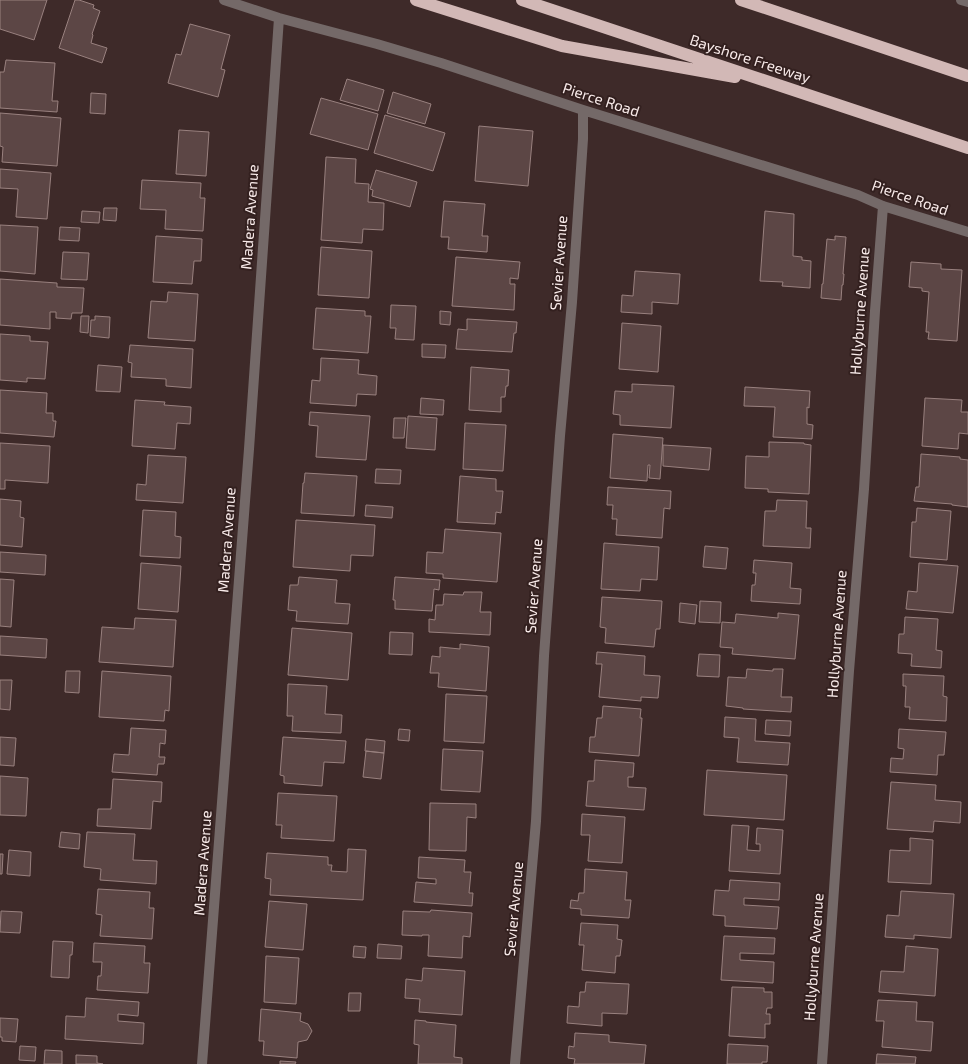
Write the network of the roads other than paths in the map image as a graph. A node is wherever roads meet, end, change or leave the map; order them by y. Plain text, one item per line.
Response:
1 (224, 0) edge
2 (416, 0) edge
3 (522, 0) edge
4 (741, 0) edge
5 (961, 0) edge
6 (968, 2) edge
7 (280, 18) junction
8 (968, 76) edge
9 (776, 84) junction
10 (583, 110) junction
11 (968, 148) edge
12 (883, 206) junction
13 (968, 232) edge
14 (202, 1064) edge
15 (515, 1064) edge
16 (822, 1064) edge

1 - 7 street, Pierce Road
2 - 9 highway
3 - 9 highway, Bayshore Freeway
4 - 8 highway
5 - 6 street
7 - 10 street, Pierce Road
7 - 14 street, Madera Avenue
9 - 11 highway, Bayshore Freeway
10 - 12 street, Pierce Road
10 - 15 street, Sevier Avenue
12 - 13 street, Pierce Road
12 - 16 street, Hollyburne Avenue

